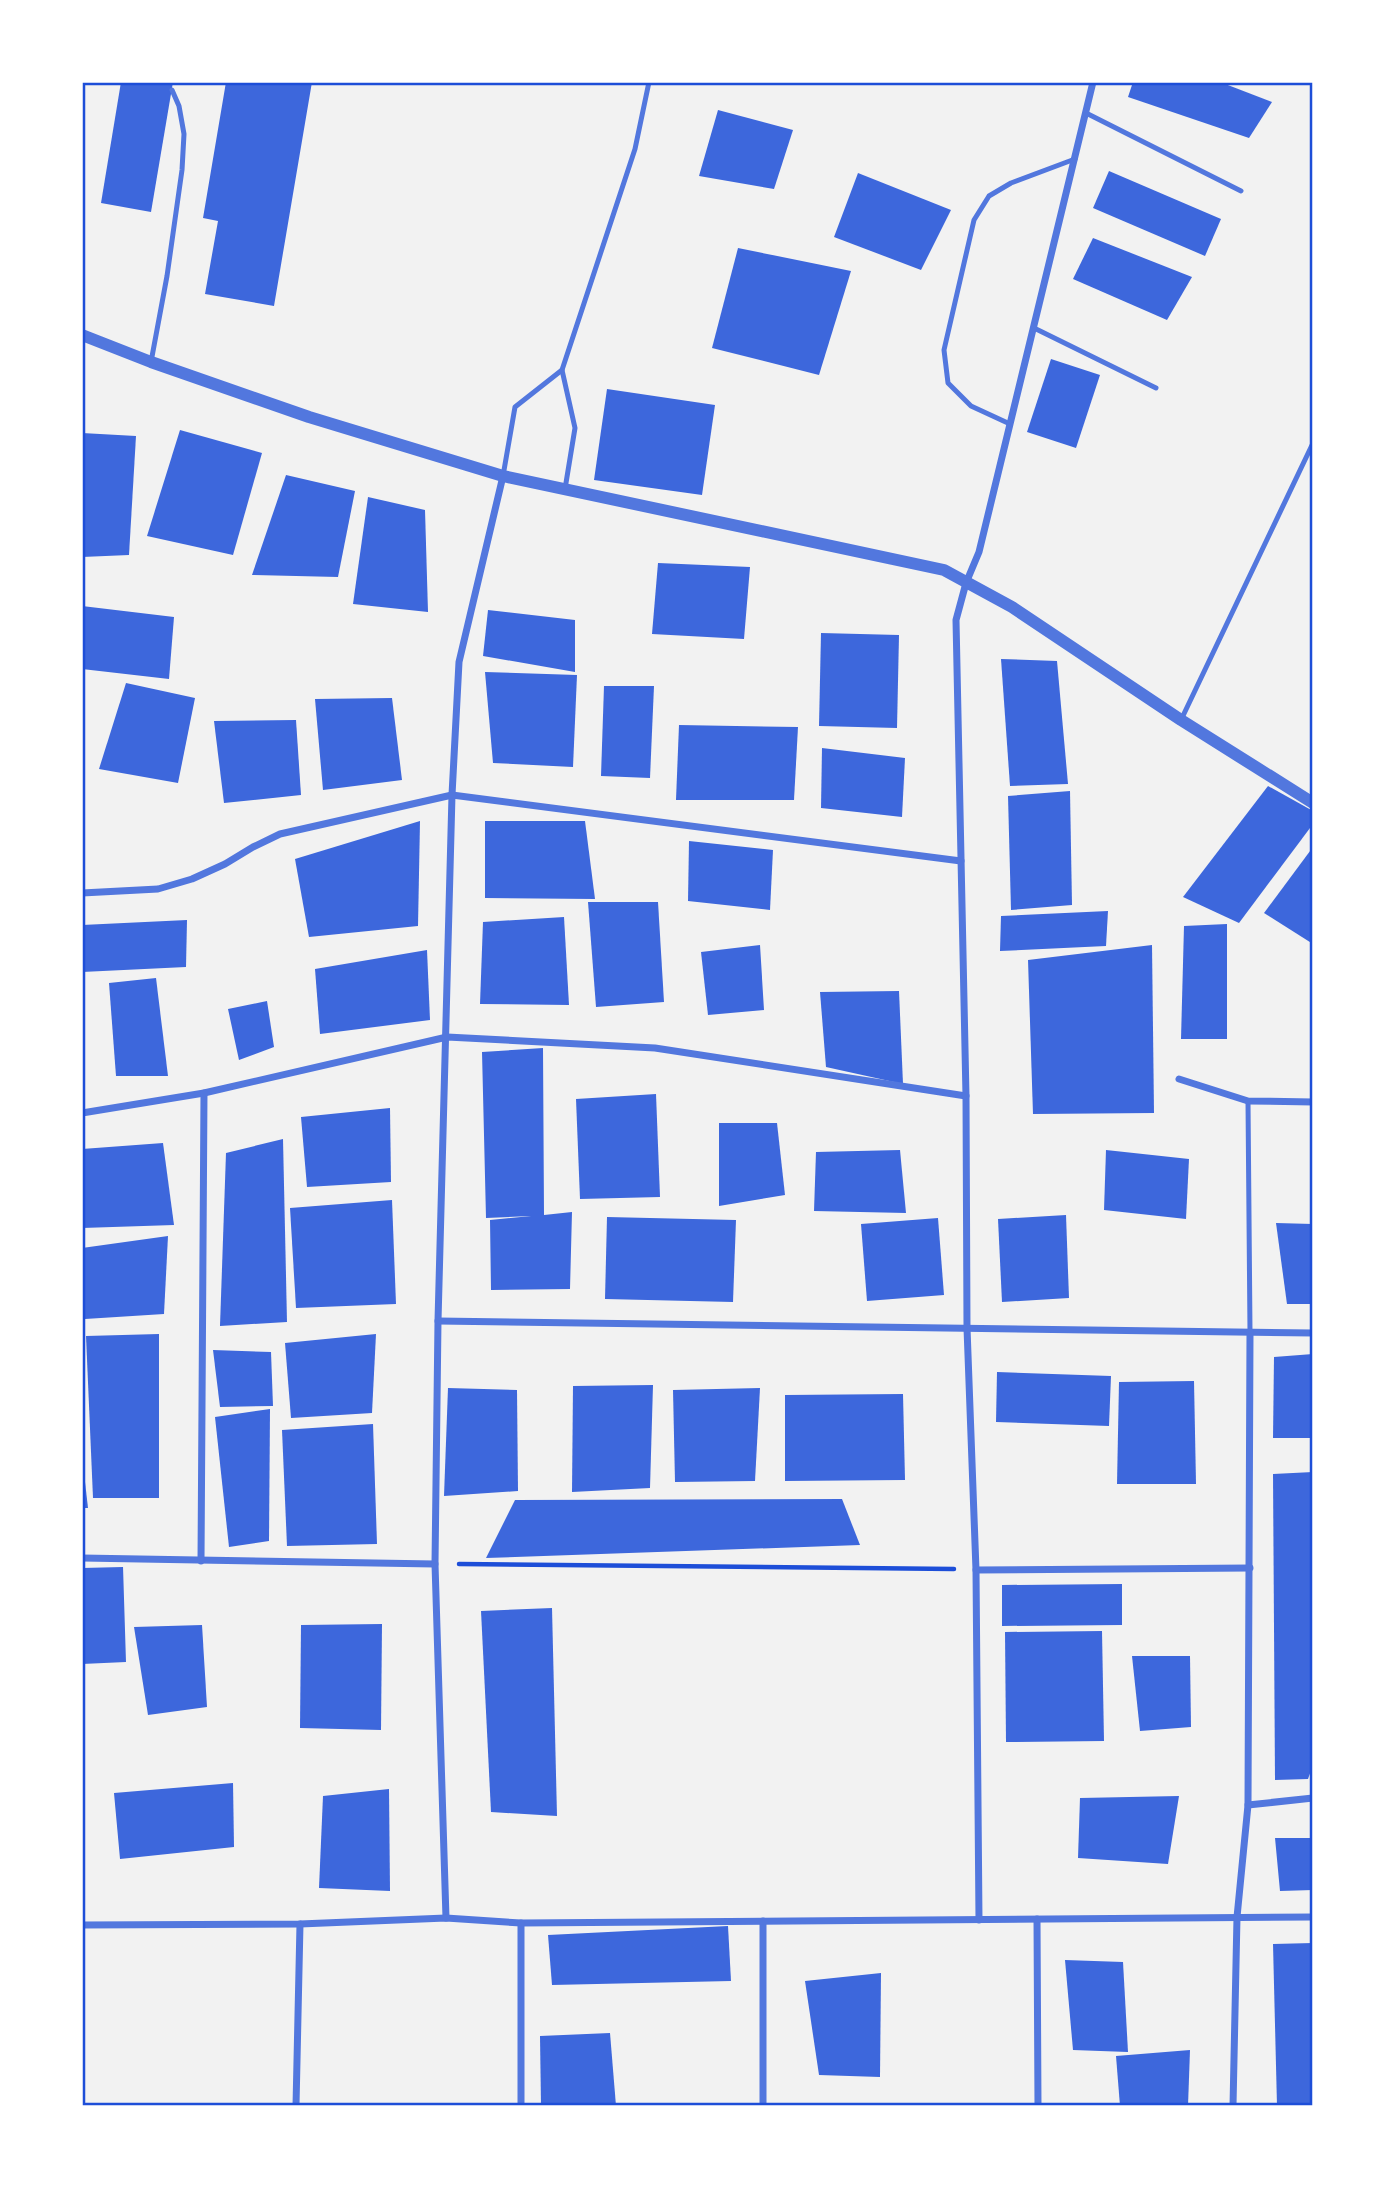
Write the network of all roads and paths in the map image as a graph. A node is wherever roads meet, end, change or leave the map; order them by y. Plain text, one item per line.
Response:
1 (649, 82) edge
2 (1093, 82) edge
3 (172, 90) dead end
4 (1086, 113) junction
5 (1075, 159) junction
6 (1241, 191) dead end
7 (1034, 328) junction
8 (82, 335) edge
9 (151, 362) junction
10 (562, 370) junction
11 (1156, 388) dead end
12 (1010, 424) junction
13 (1313, 443) edge
14 (503, 476) junction
15 (565, 489) junction
16 (966, 583) junction
17 (1181, 720) junction
18 (452, 795) junction
19 (1313, 803) edge
20 (961, 861) junction
21 (82, 892) edge
22 (447, 1037) junction
23 (1179, 1079) dead end
24 (204, 1093) junction
25 (966, 1096) junction
26 (1248, 1101) junction
27 (1313, 1102) edge
28 (82, 1113) edge
29 (438, 1321) junction
30 (967, 1328) junction
31 (1250, 1332) junction
32 (1313, 1333) edge
33 (82, 1558) edge
34 (201, 1561) junction
35 (435, 1564) junction
36 (1250, 1568) junction
37 (976, 1570) junction
38 (1313, 1798) edge
39 (1248, 1805) junction
40 (1237, 1917) junction
41 (1313, 1917) edge
42 (446, 1918) junction
43 (1037, 1919) junction
44 (979, 1920) junction
45 (762, 1921) junction
46 (521, 1923) junction
47 (300, 1924) junction
48 (82, 1926) edge
49 (296, 2106) edge
50 (521, 2106) edge
51 (763, 2106) edge
52 (1038, 2106) edge
53 (1233, 2106) edge

1 - 10 lane
2 - 4 street
3 - 9 lane
4 - 5 street
4 - 6 lane
5 - 7 street
5 - 12 lane
7 - 11 lane
7 - 12 street
8 - 9 street
9 - 14 street
10 - 14 lane
10 - 15 lane
12 - 16 street
13 - 17 lane
14 - 15 street
14 - 18 street
15 - 16 street
16 - 17 street
16 - 20 street
17 - 19 street
18 - 20 street
18 - 21 street
18 - 22 street
20 - 25 street
22 - 24 street
22 - 25 street
22 - 29 street
23 - 26 street
24 - 28 street
24 - 34 street
25 - 30 street
26 - 27 street
26 - 31 lane
29 - 30 street
29 - 35 street
30 - 31 street
30 - 37 street
31 - 32 street
31 - 36 street
33 - 34 street
34 - 35 street
35 - 37 path
35 - 42 street
36 - 37 street
36 - 39 street
37 - 44 street
38 - 39 street
39 - 40 street
40 - 41 street
40 - 43 street
40 - 53 street
42 - 46 street
42 - 47 street
43 - 44 street
43 - 52 street
44 - 45 street
45 - 46 street
45 - 51 street
46 - 50 street
47 - 48 street
47 - 49 street

